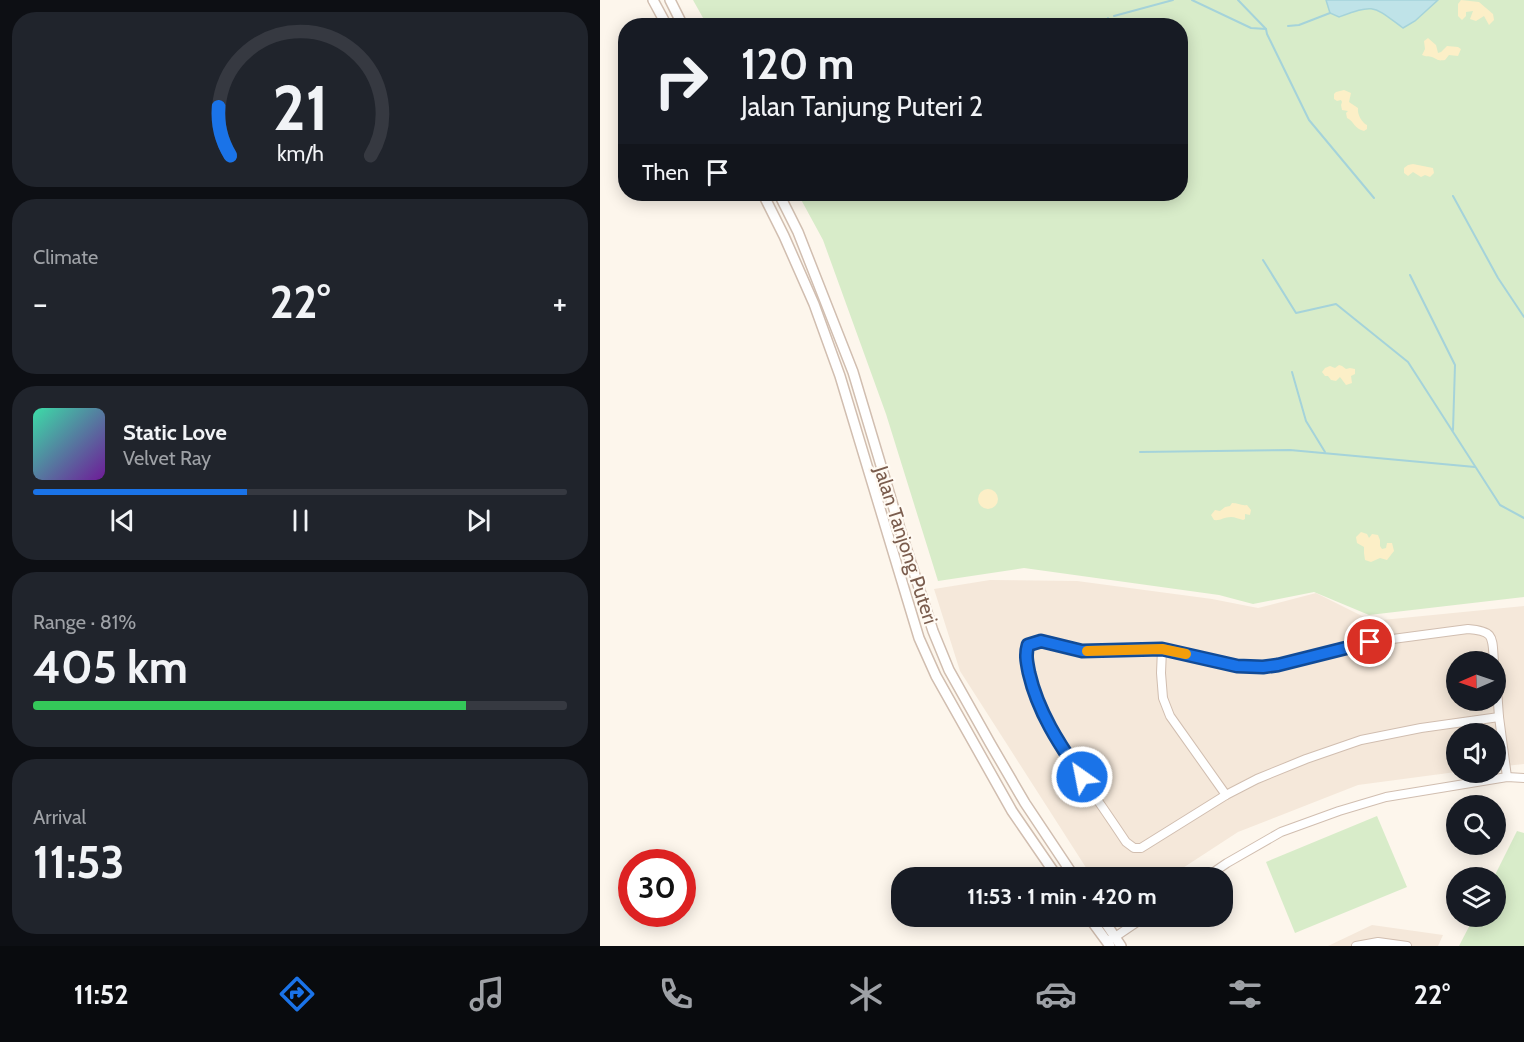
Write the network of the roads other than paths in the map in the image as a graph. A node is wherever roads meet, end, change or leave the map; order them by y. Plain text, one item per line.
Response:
1 (653, 0) edge
2 (670, 0) edge
3 (663, 18) edge
4 (679, 18) edge
5 (766, 201) edge
6 (782, 201) edge
7 (1162, 649) junction
8 (1493, 651) edge
9 (1499, 711) edge
10 (1499, 717) junction
11 (1507, 777) junction
12 (1524, 778) edge
13 (1226, 795) junction
14 (1050, 867) edge
15 (1068, 867) edge
16 (1221, 867) edge
17 (1098, 927) edge
18 (1105, 927) edge
19 (1131, 927) edge
20 (1111, 941) edge
21 (1121, 946) edge
22 (1356, 946) edge
23 (1407, 946) edge

1 - 3 street
2 - 4 street
5 - 14 street, Jalan Tanjong Puteri
6 - 15 street, Jalan Tanjong Puteri
7 - 8 street
7 - 13 street
7 - 13 street
9 - 10 street
10 - 11 street
10 - 13 street
11 - 12 street
11 - 16 street
17 - 20 street
18 - 20 street
19 - 20 street
20 - 21 street
22 - 23 street

